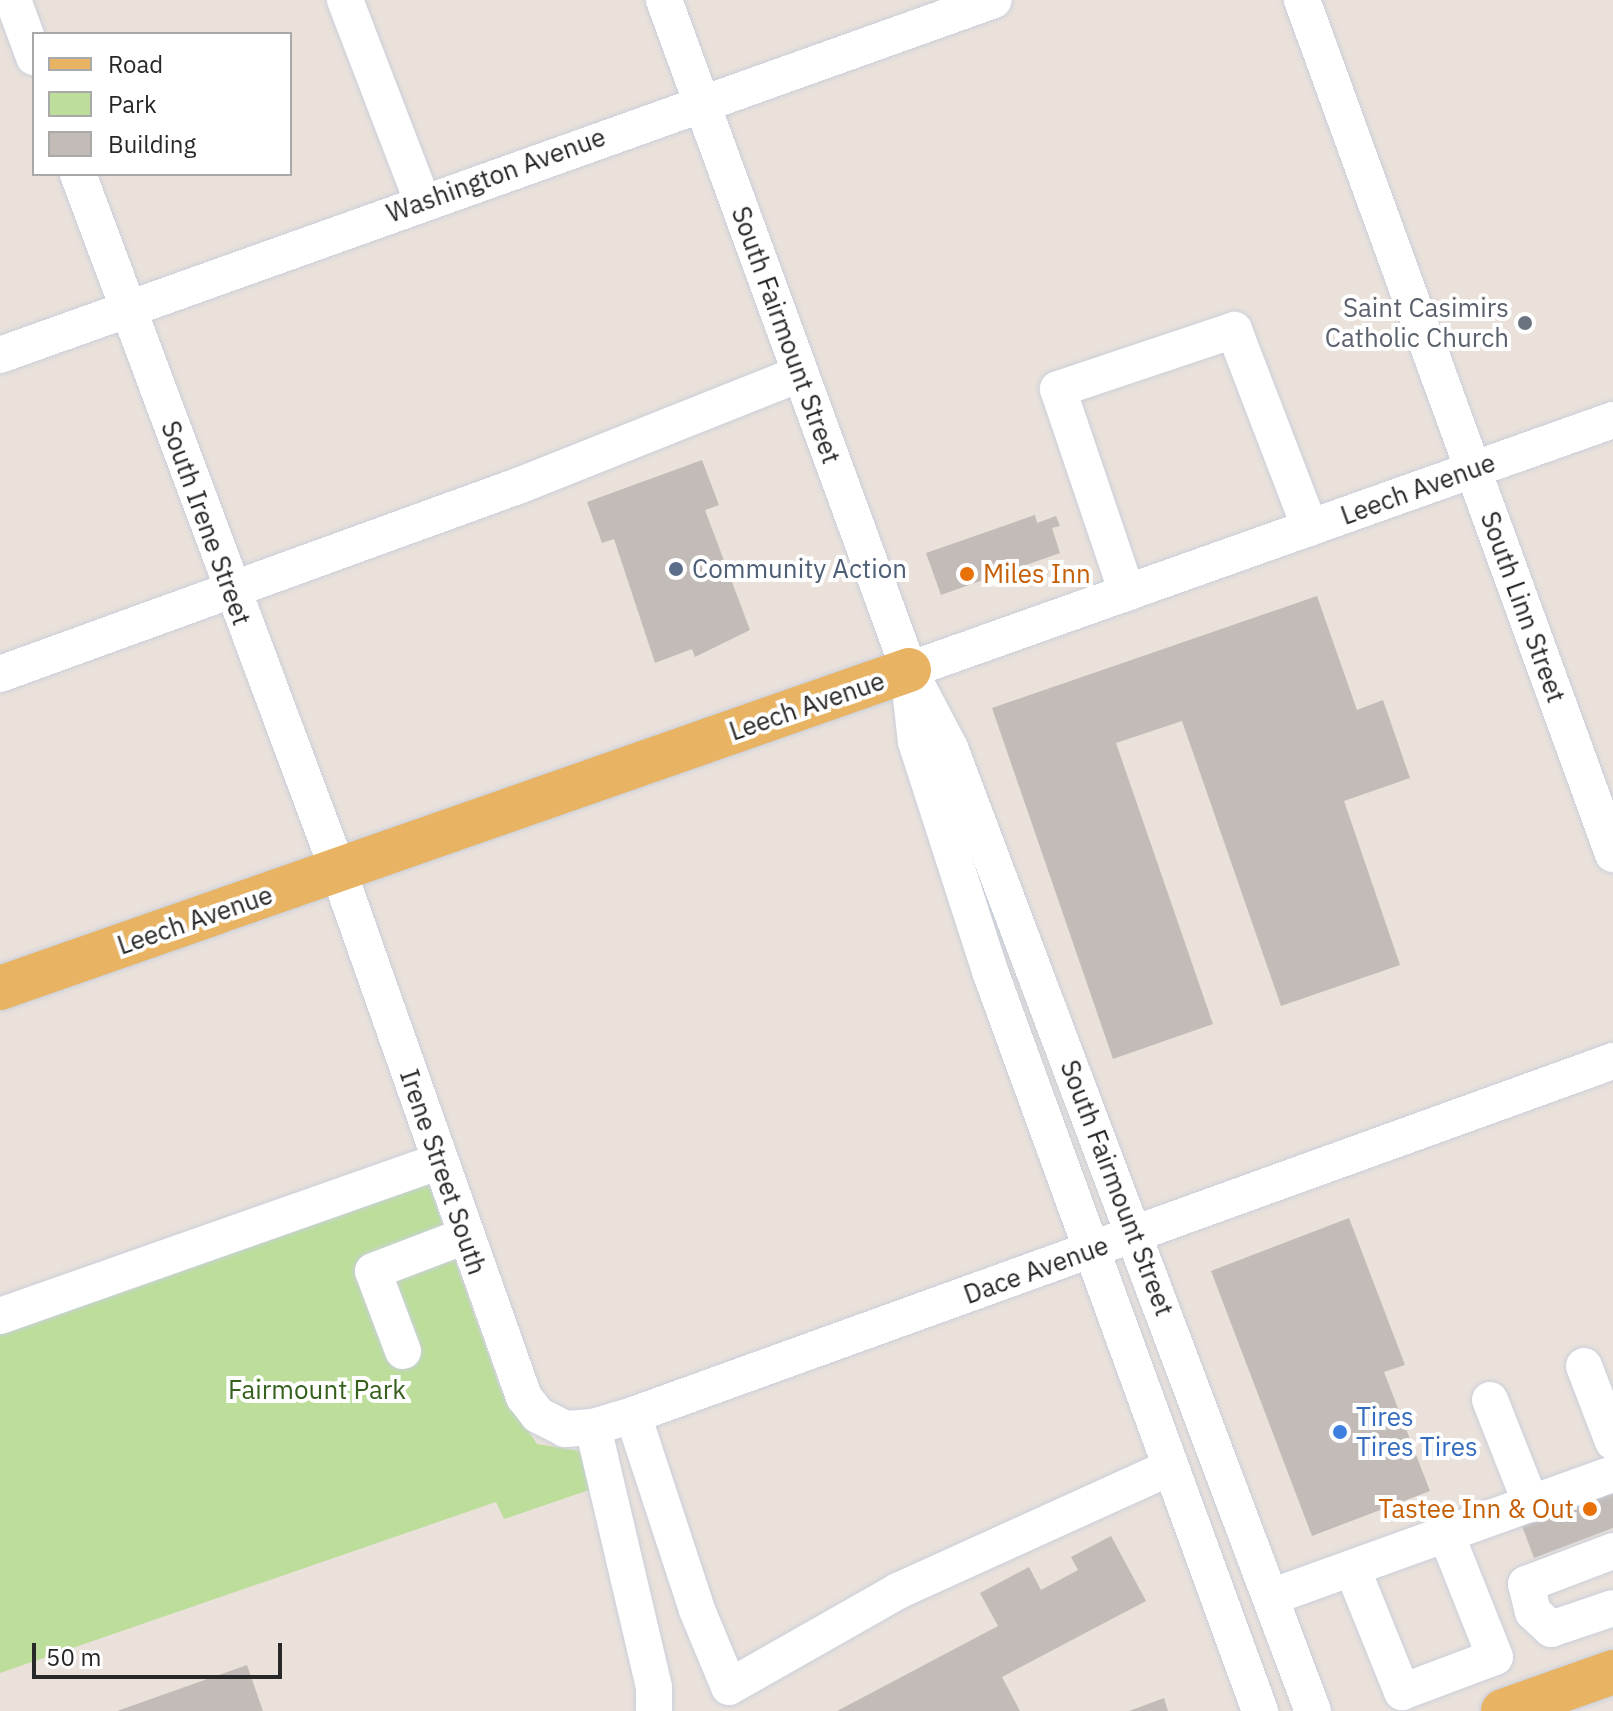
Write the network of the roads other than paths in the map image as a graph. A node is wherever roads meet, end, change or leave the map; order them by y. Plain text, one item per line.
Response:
1 (13, 0) edge
2 (345, 0) edge
3 (664, 0) edge
4 (994, 0) edge
5 (1302, 0) edge
6 (32, 52) edge
7 (701, 102) junction
8 (79, 176) edge
9 (422, 201) junction
10 (128, 309) junction
11 (0, 355) edge
12 (800, 374) junction
13 (1613, 420) edge
14 (1473, 470) junction
15 (1310, 528) junction
16 (230, 592) junction
17 (1127, 593) junction
18 (909, 670) junction
19 (0, 674) edge
20 (1613, 854) edge
21 (338, 870) junction
22 (0, 988) edge
23 (1613, 1061) edge
24 (439, 1161) junction
25 (1135, 1235) junction
26 (465, 1236) junction
27 (1089, 1250) junction
28 (0, 1316) edge
29 (403, 1351) dead end
30 (1584, 1366) dead end
31 (1490, 1400) dead end
32 (633, 1415) junction
33 (593, 1427) junction
34 (1613, 1442) edge
35 (1169, 1468) junction
36 (1613, 1474) edge
37 (1531, 1504) junction
38 (1446, 1534) junction
39 (1613, 1551) edge
40 (1352, 1568) junction
41 (1271, 1597) junction
42 (1613, 1608) edge
43 (1613, 1672) edge
44 (654, 1711) edge
45 (1260, 1711) edge
46 (1313, 1711) edge
47 (1503, 1711) edge

1 - 6 street
2 - 9 street
3 - 7 street, South Fairmount Street
4 - 7 street, Washington Avenue
5 - 14 street, South Linn Street
7 - 9 street, Washington Avenue
7 - 12 street, South Fairmount Street
8 - 10 street, South Irene Street
9 - 10 street, Washington Avenue
10 - 11 street, Washington Avenue
10 - 16 street, South Irene Street
12 - 16 street
12 - 18 street, South Fairmount Street
13 - 14 street, Leech Avenue
14 - 15 street, Leech Avenue
14 - 20 street, South Linn Street
15 - 17 street, Leech Avenue
15 - 17 street
16 - 19 street
16 - 21 street, South Irene Street
17 - 18 street, Leech Avenue
18 - 21 main road, Leech Avenue
18 - 25 street, South Fairmount Street
18 - 27 street, South Fairmount Street
21 - 22 main road, Leech Avenue
21 - 24 street, Irene Street South
23 - 25 street, Dace Avenue
24 - 26 street, Irene Street South
24 - 28 street
25 - 27 street, Dace Avenue
25 - 41 street, South Fairmount Street
26 - 29 street
26 - 33 street, Irene Street South
27 - 32 street, Dace Avenue
27 - 35 street, South Fairmount Street
30 - 34 street
31 - 37 street
32 - 33 street, Dace Avenue
32 - 35 street
33 - 44 street
35 - 45 street, South Fairmount Street
36 - 37 street
37 - 38 street
38 - 40 street
38 - 40 street
39 - 42 street
40 - 41 street
41 - 46 street, South Fairmount Street
43 - 47 main road

